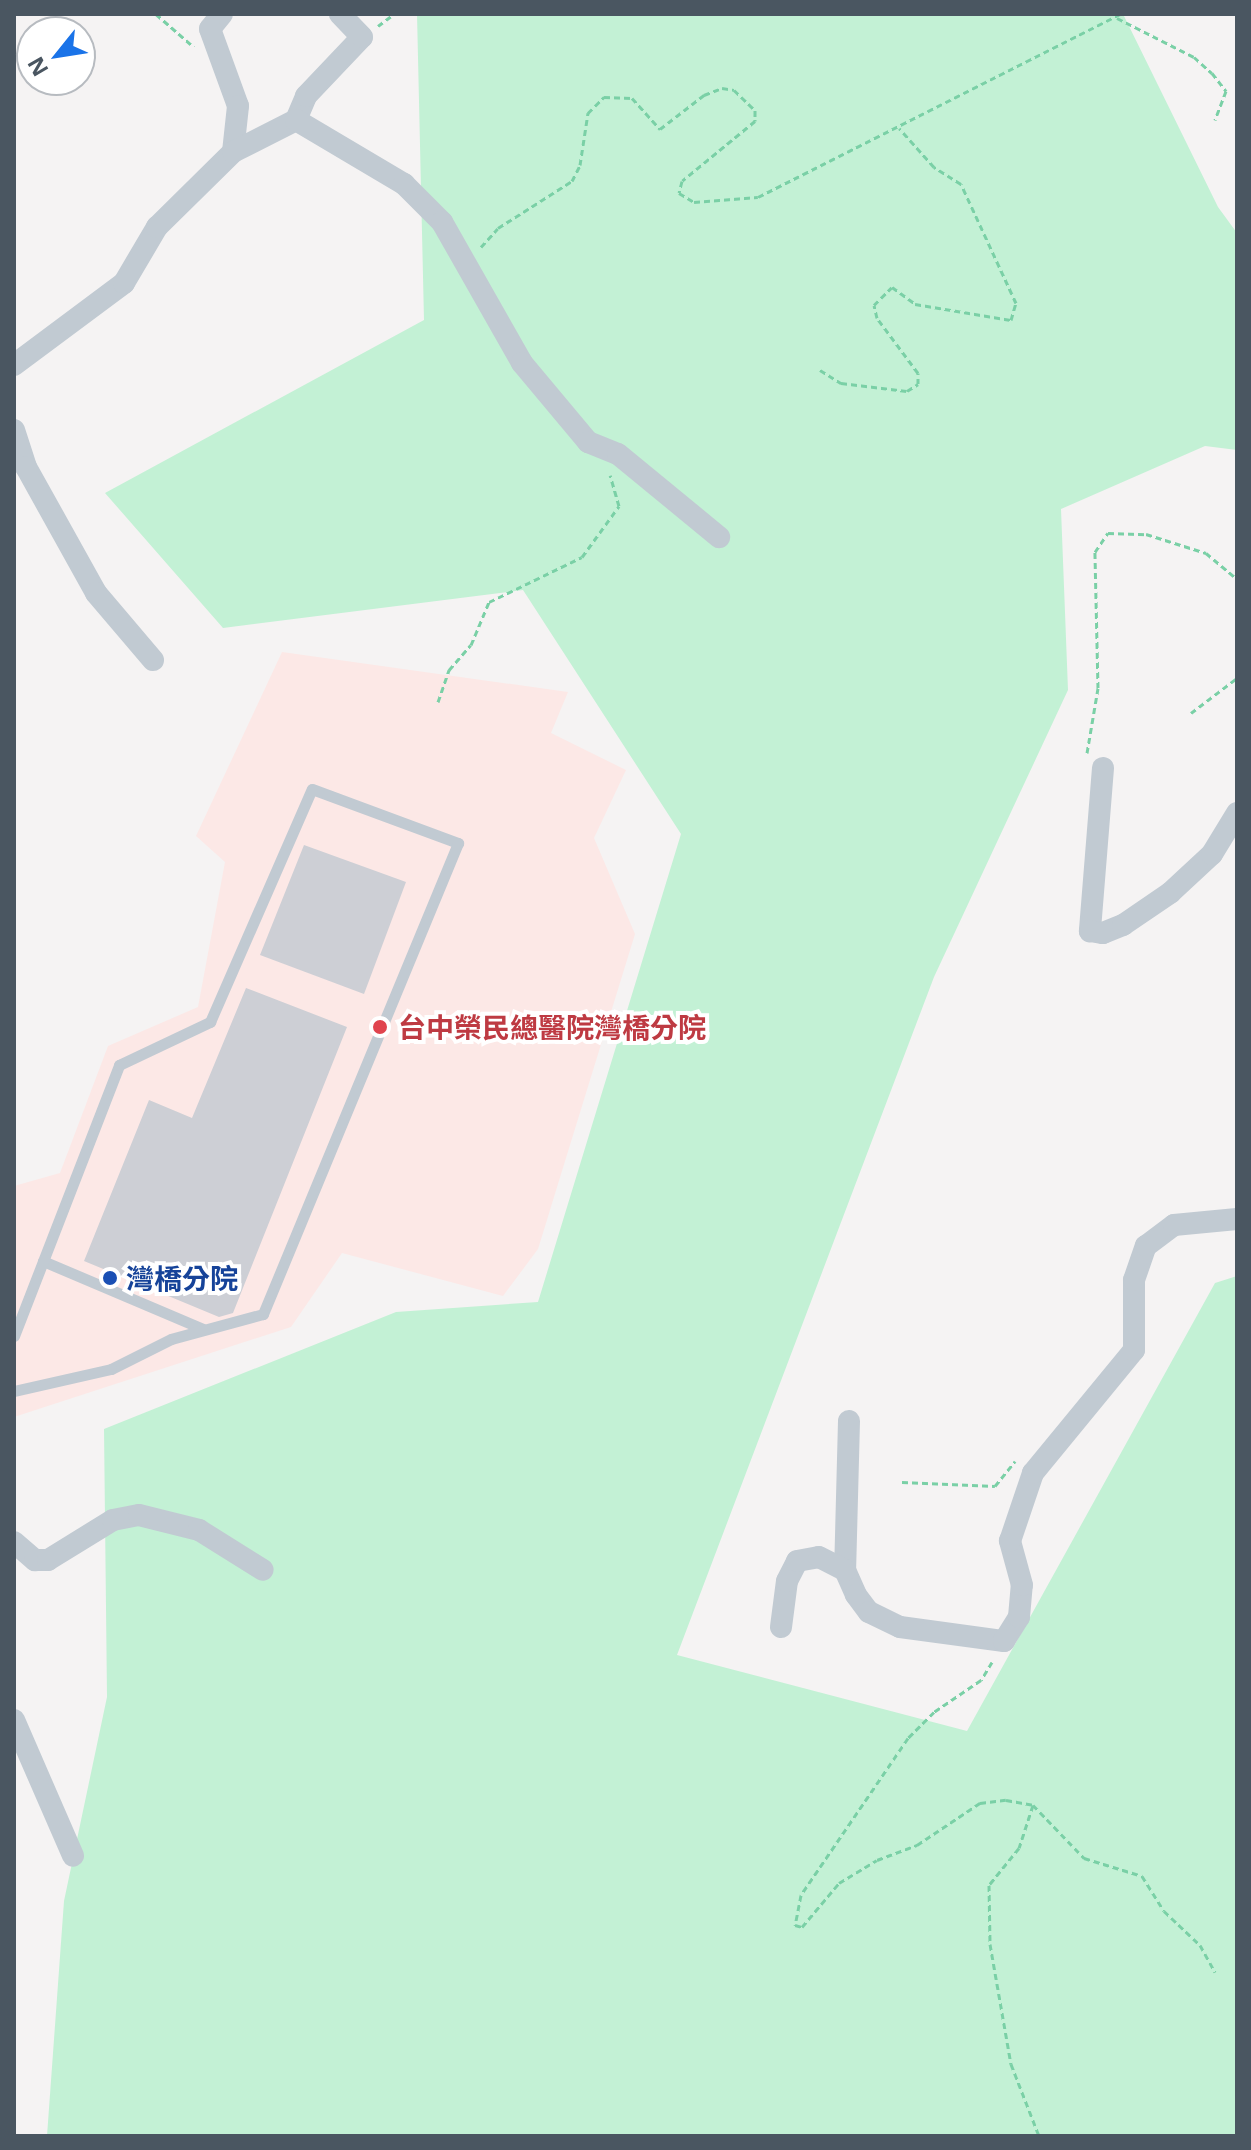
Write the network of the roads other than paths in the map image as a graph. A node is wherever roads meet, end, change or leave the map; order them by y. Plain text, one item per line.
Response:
1 (222, 14) edge
2 (340, 14) edge
3 (296, 120) junction
4 (233, 152) junction
5 (14, 365) edge
6 (14, 430) edge
7 (719, 537) dead end
8 (153, 660) dead end
9 (1103, 768) road end
10 (1237, 813) edge
11 (1237, 1219) edge
12 (43, 1261) junction
13 (204, 1330) junction
14 (14, 1336) edge
15 (14, 1391) edge
16 (849, 1421) dead end
17 (14, 1542) edge
18 (263, 1570) dead end
19 (845, 1570) junction
20 (781, 1627) dead end
21 (14, 1720) edge
22 (73, 1856) dead end

1 - 4 street
2 - 3 street
3 - 4 street
3 - 7 street
4 - 5 street
6 - 8 street
9 - 10 street
11 - 19 street
12 - 13 lane
12 - 13 lane
12 - 14 lane
13 - 15 lane
16 - 19 street
17 - 18 street
19 - 20 street
21 - 22 street

